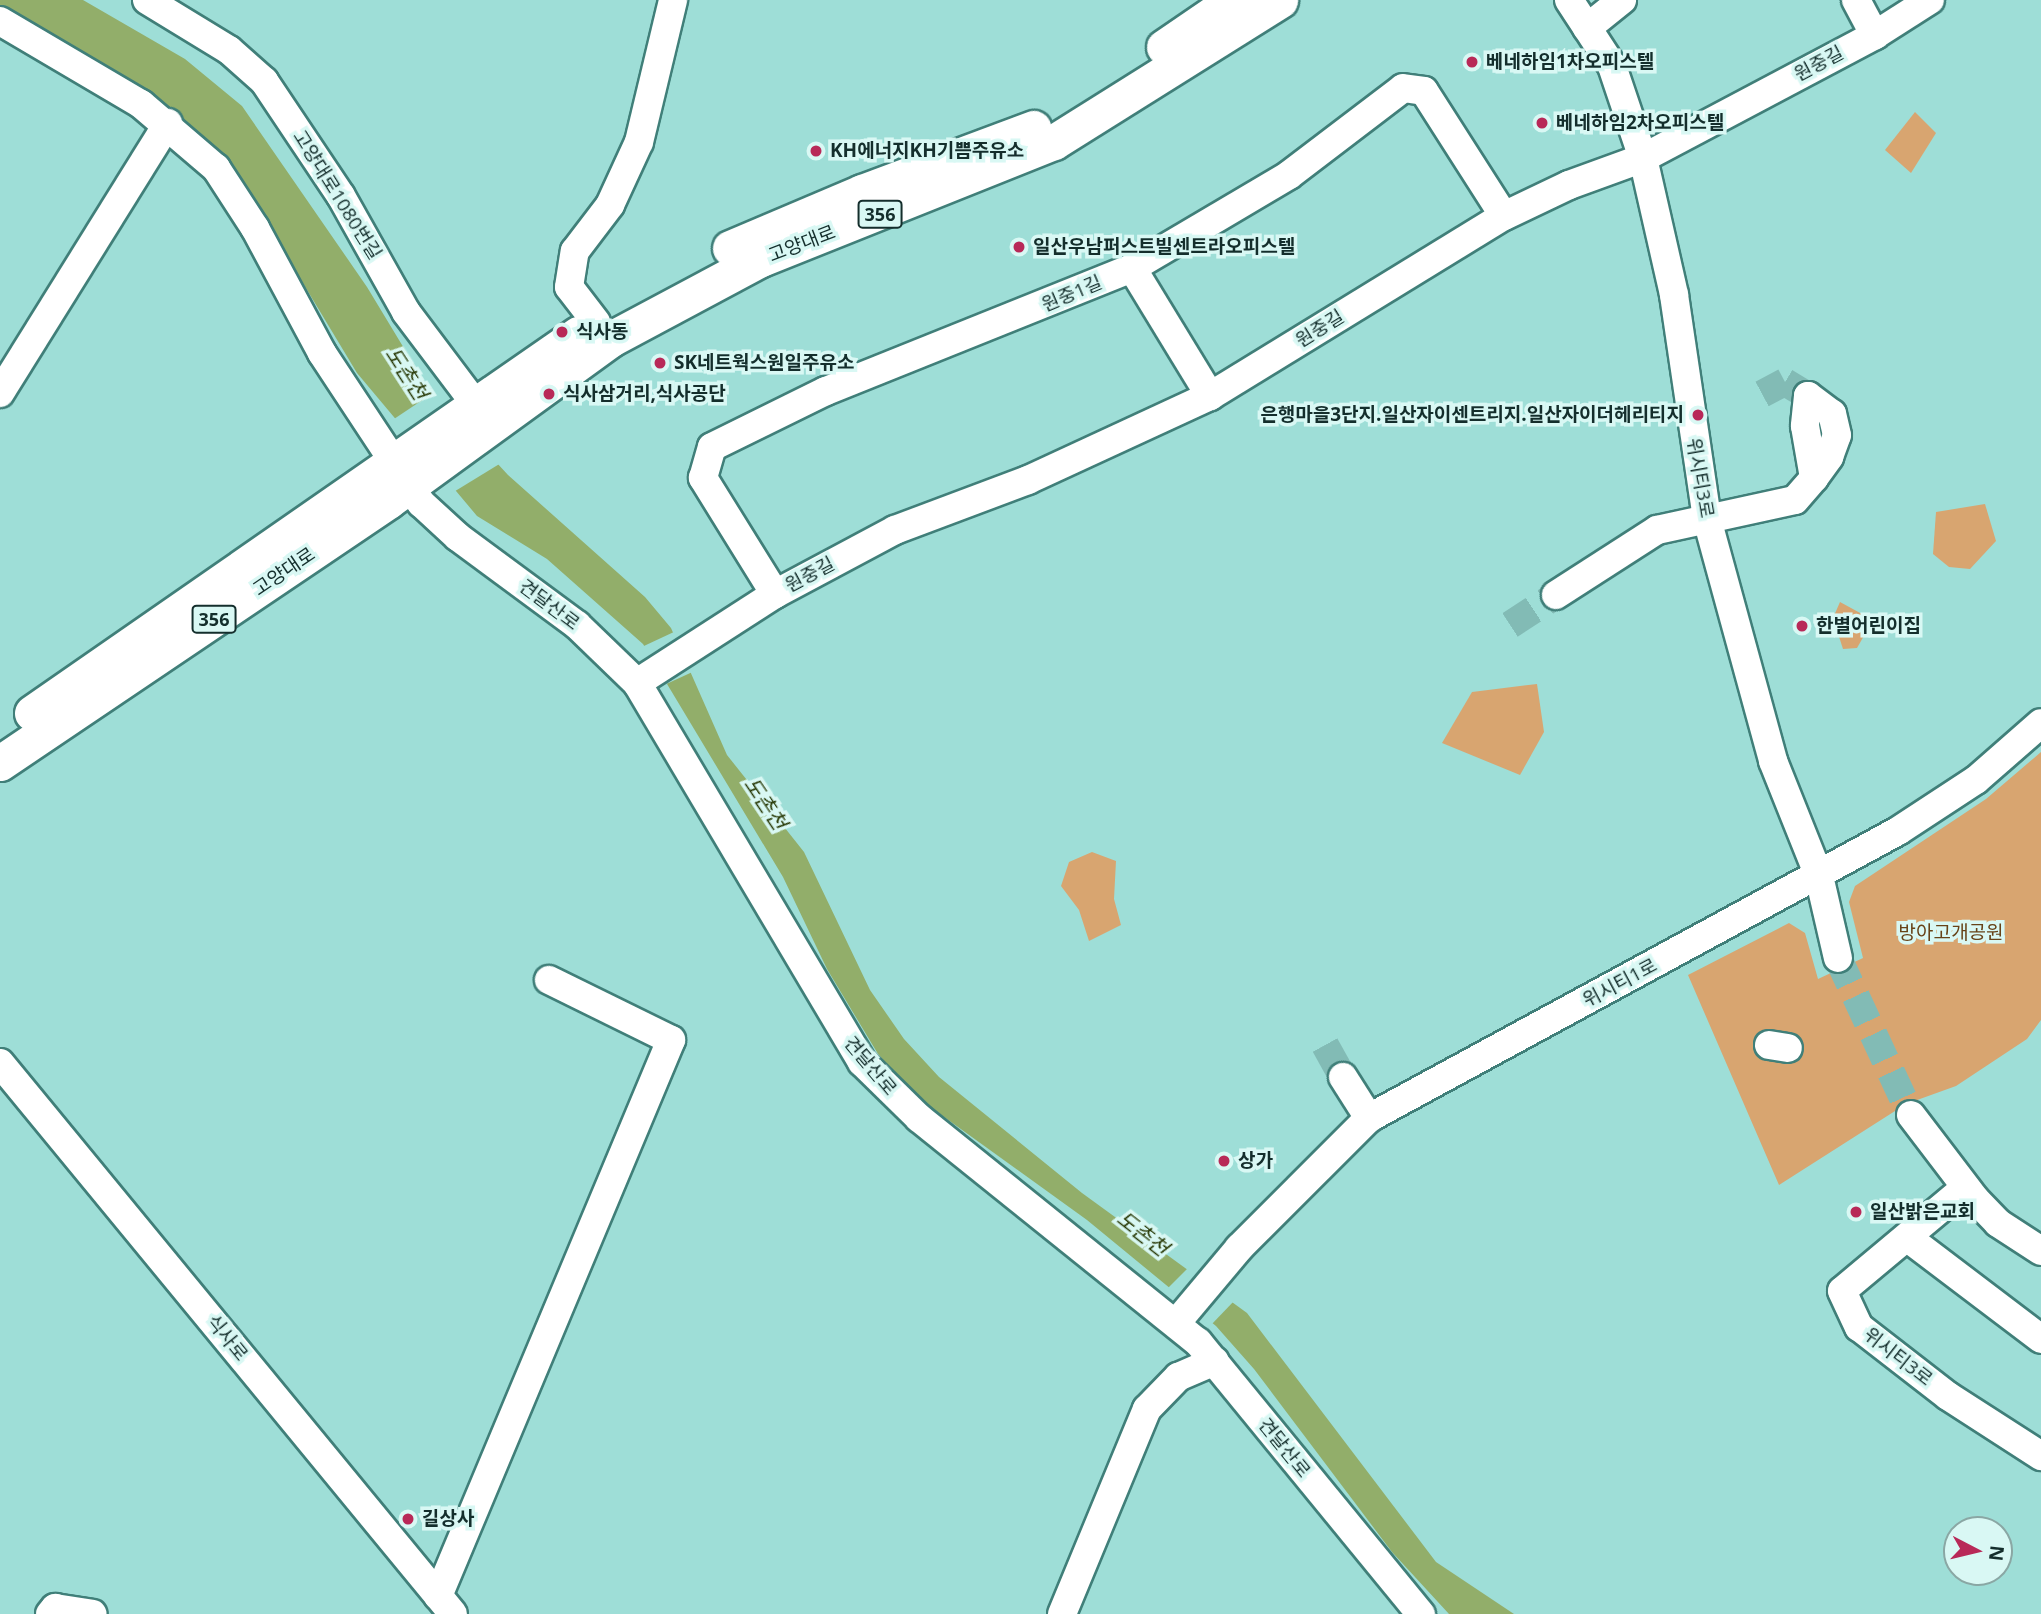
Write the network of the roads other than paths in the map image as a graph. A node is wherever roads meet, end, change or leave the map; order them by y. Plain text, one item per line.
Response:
1 (147, 0) edge
2 (673, 0) edge
3 (1233, 0) edge
4 (1280, 0) edge
5 (1569, 0) edge
6 (1622, 0) edge
7 (1856, 0) edge
8 (1930, 0) edge
9 (0, 21) edge
10 (1587, 27) junction
11 (1875, 35) junction
12 (168, 123) junction
13 (1643, 158) junction
14 (1504, 216) junction
15 (1132, 268) junction
16 (596, 321) junction
17 (0, 393) edge
18 (1210, 396) junction
19 (478, 419) junction
20 (408, 468) junction
21 (1814, 478) dead end
22 (1707, 519) junction
23 (775, 594) junction
24 (1556, 595) tunnel mouth
25 (643, 678) junction
26 (2041, 723) edge
27 (0, 735) edge
28 (0, 763) edge
29 (1819, 877) junction
30 (1839, 958) tunnel mouth
31 (549, 980) dead end
32 (0, 1064) edge
33 (1343, 1076) tunnel mouth
34 (1911, 1115) tunnel mouth
35 (1369, 1118) junction
36 (1965, 1188) junction
37 (1908, 1238) junction
38 (2041, 1251) edge
39 (1182, 1316) junction
40 (2041, 1339) edge
41 (1215, 1360) junction
42 (2041, 1456) edge
43 (446, 1605) edge
44 (50, 1614) edge
45 (93, 1614) edge
46 (1062, 1614) edge
47 (1421, 1614) edge

1 - 19 street, 고양대로1080번길
2 - 16 street
3 - 16 main road, 고양대로
4 - 19 main road, 고양대로 / 356
5 - 10 street, 위시티3로
6 - 10 street
7 - 11 street
8 - 11 street, 원중길
9 - 12 street, 견달산로
10 - 13 street, 위시티3로
11 - 13 street, 원중길
12 - 17 street
12 - 20 street, 견달산로
13 - 14 street, 원중길
13 - 22 street, 위시티3로
14 - 15 street, 원중1길
14 - 18 street, 원중길
15 - 18 street
15 - 23 street, 원중1길
16 - 19 main road, 고양대로
18 - 23 street, 원중길
19 - 20 main road, 356
20 - 25 street, 견달산로
20 - 27 main road, 고양대로 / 356
20 - 28 main road, 고양대로 / 356
21 - 22 street
22 - 24 street
22 - 29 street, 위시티3로
23 - 25 street, 원중길
25 - 39 street, 견달산로
26 - 29 street, 위시티1로
29 - 30 street, 위시티3로
29 - 35 street, 위시티1로
31 - 43 street
32 - 43 street, 식사로
33 - 35 street
34 - 36 street
35 - 39 street, 위시티1로
36 - 37 street, 위시티3로
36 - 38 street
37 - 40 street
37 - 42 street, 위시티3로
39 - 41 street, 견달산로
41 - 46 street
41 - 47 street, 견달산로
44 - 45 street

